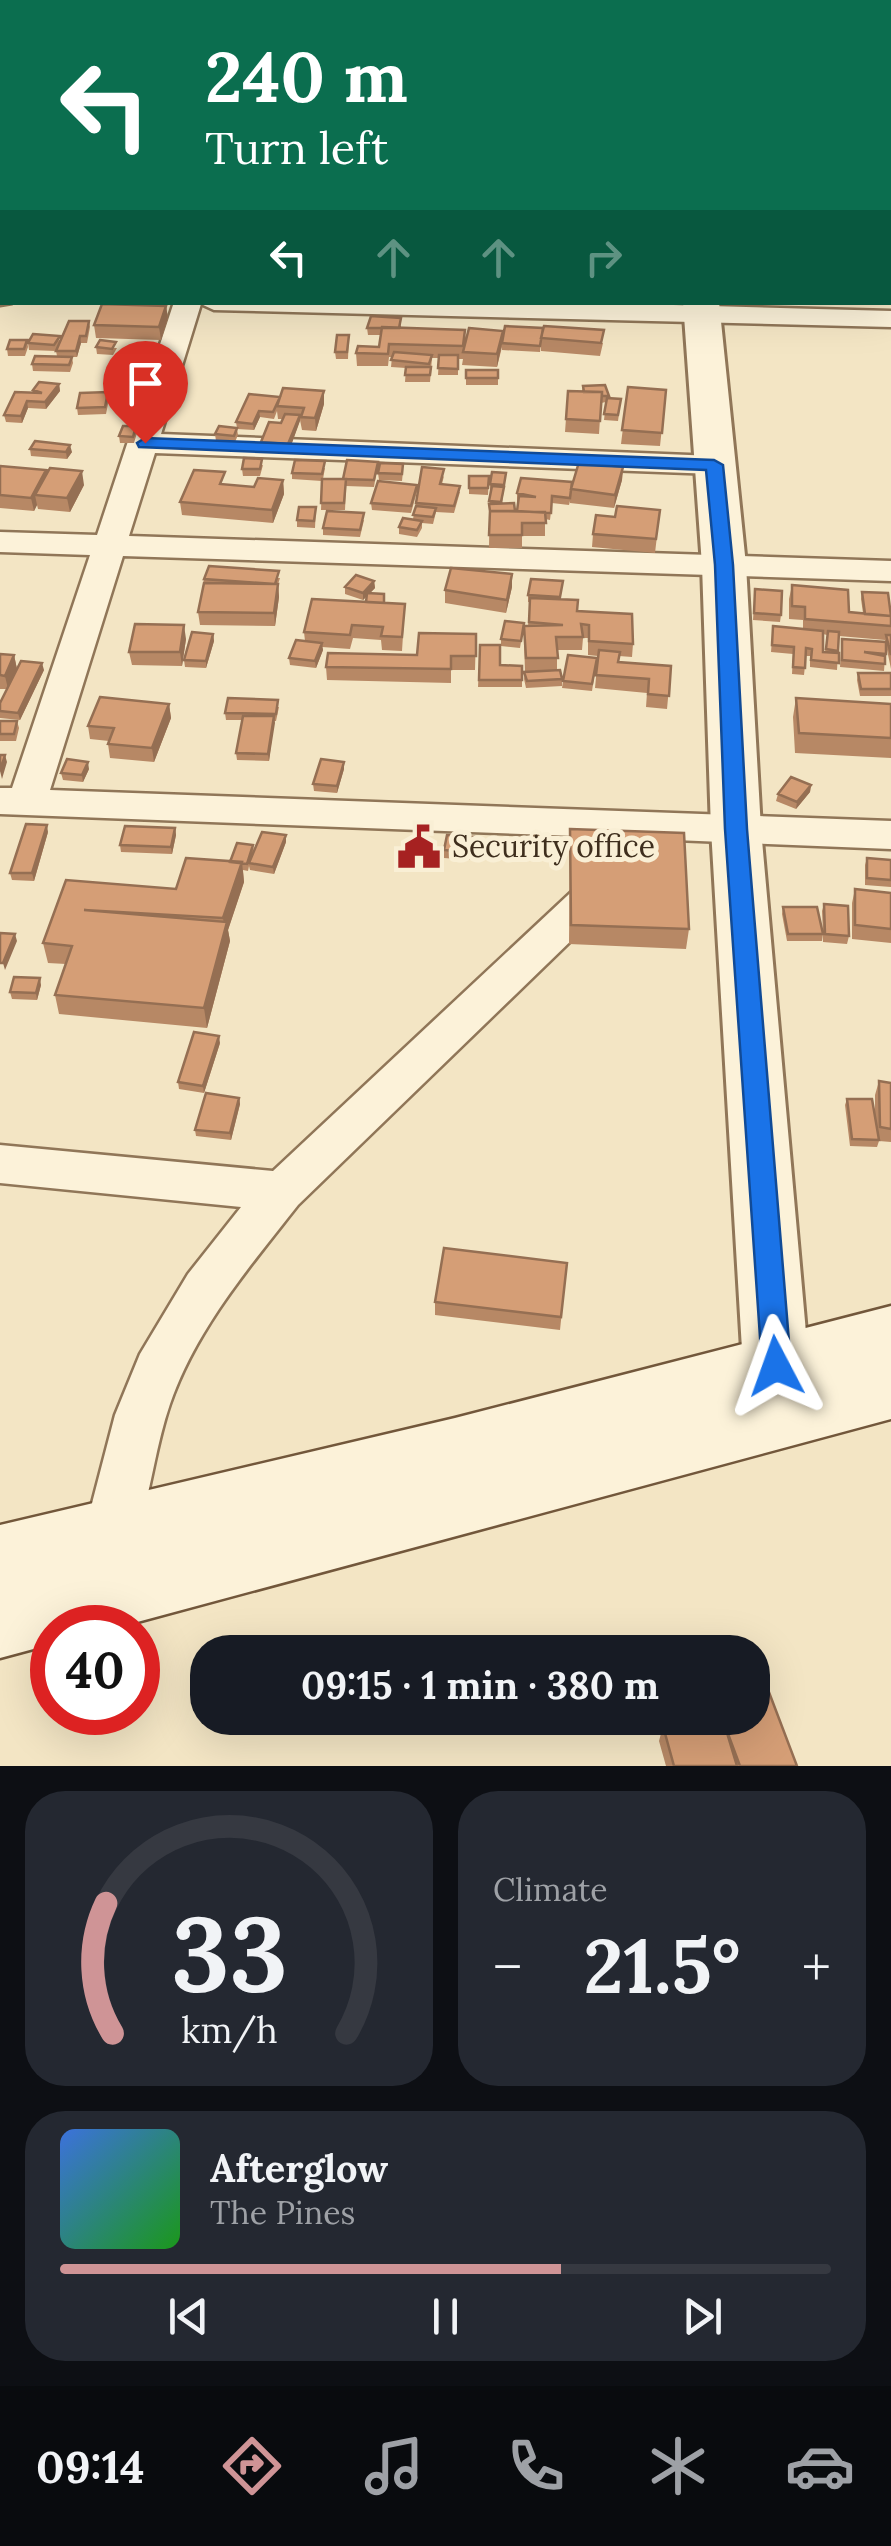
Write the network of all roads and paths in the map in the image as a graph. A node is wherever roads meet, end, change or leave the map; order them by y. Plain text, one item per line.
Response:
1 (187, 305) edge
2 (423, 305) edge
3 (701, 309) edge
4 (891, 319) edge
5 (145, 443) junction
6 (714, 465) junction
7 (0, 542) edge
8 (111, 546) junction
9 (724, 565) junction
10 (891, 571) edge
11 (13, 801) edge
12 (666, 826) junction
13 (736, 829) junction
14 (891, 835) edge
15 (0, 1164) edge
16 (282, 1191) junction
17 (891, 1337) edge
18 (891, 1387) edge
19 (782, 1390) junction
20 (112, 1534) junction
21 (0, 1562) edge
22 (0, 1620) edge

1 - 5 street
2 - 3 street
3 - 4 street
3 - 6 street
5 - 6 street
5 - 8 street
6 - 9 street
7 - 8 street
8 - 9 street
8 - 11 street
9 - 10 street
9 - 13 street
11 - 12 street
12 - 13 street
12 - 16 street
13 - 14 street
13 - 19 street
15 - 16 street
16 - 20 street
17 - 19 main road
18 - 19 main road
19 - 20 main road
19 - 22 main road
20 - 21 main road

